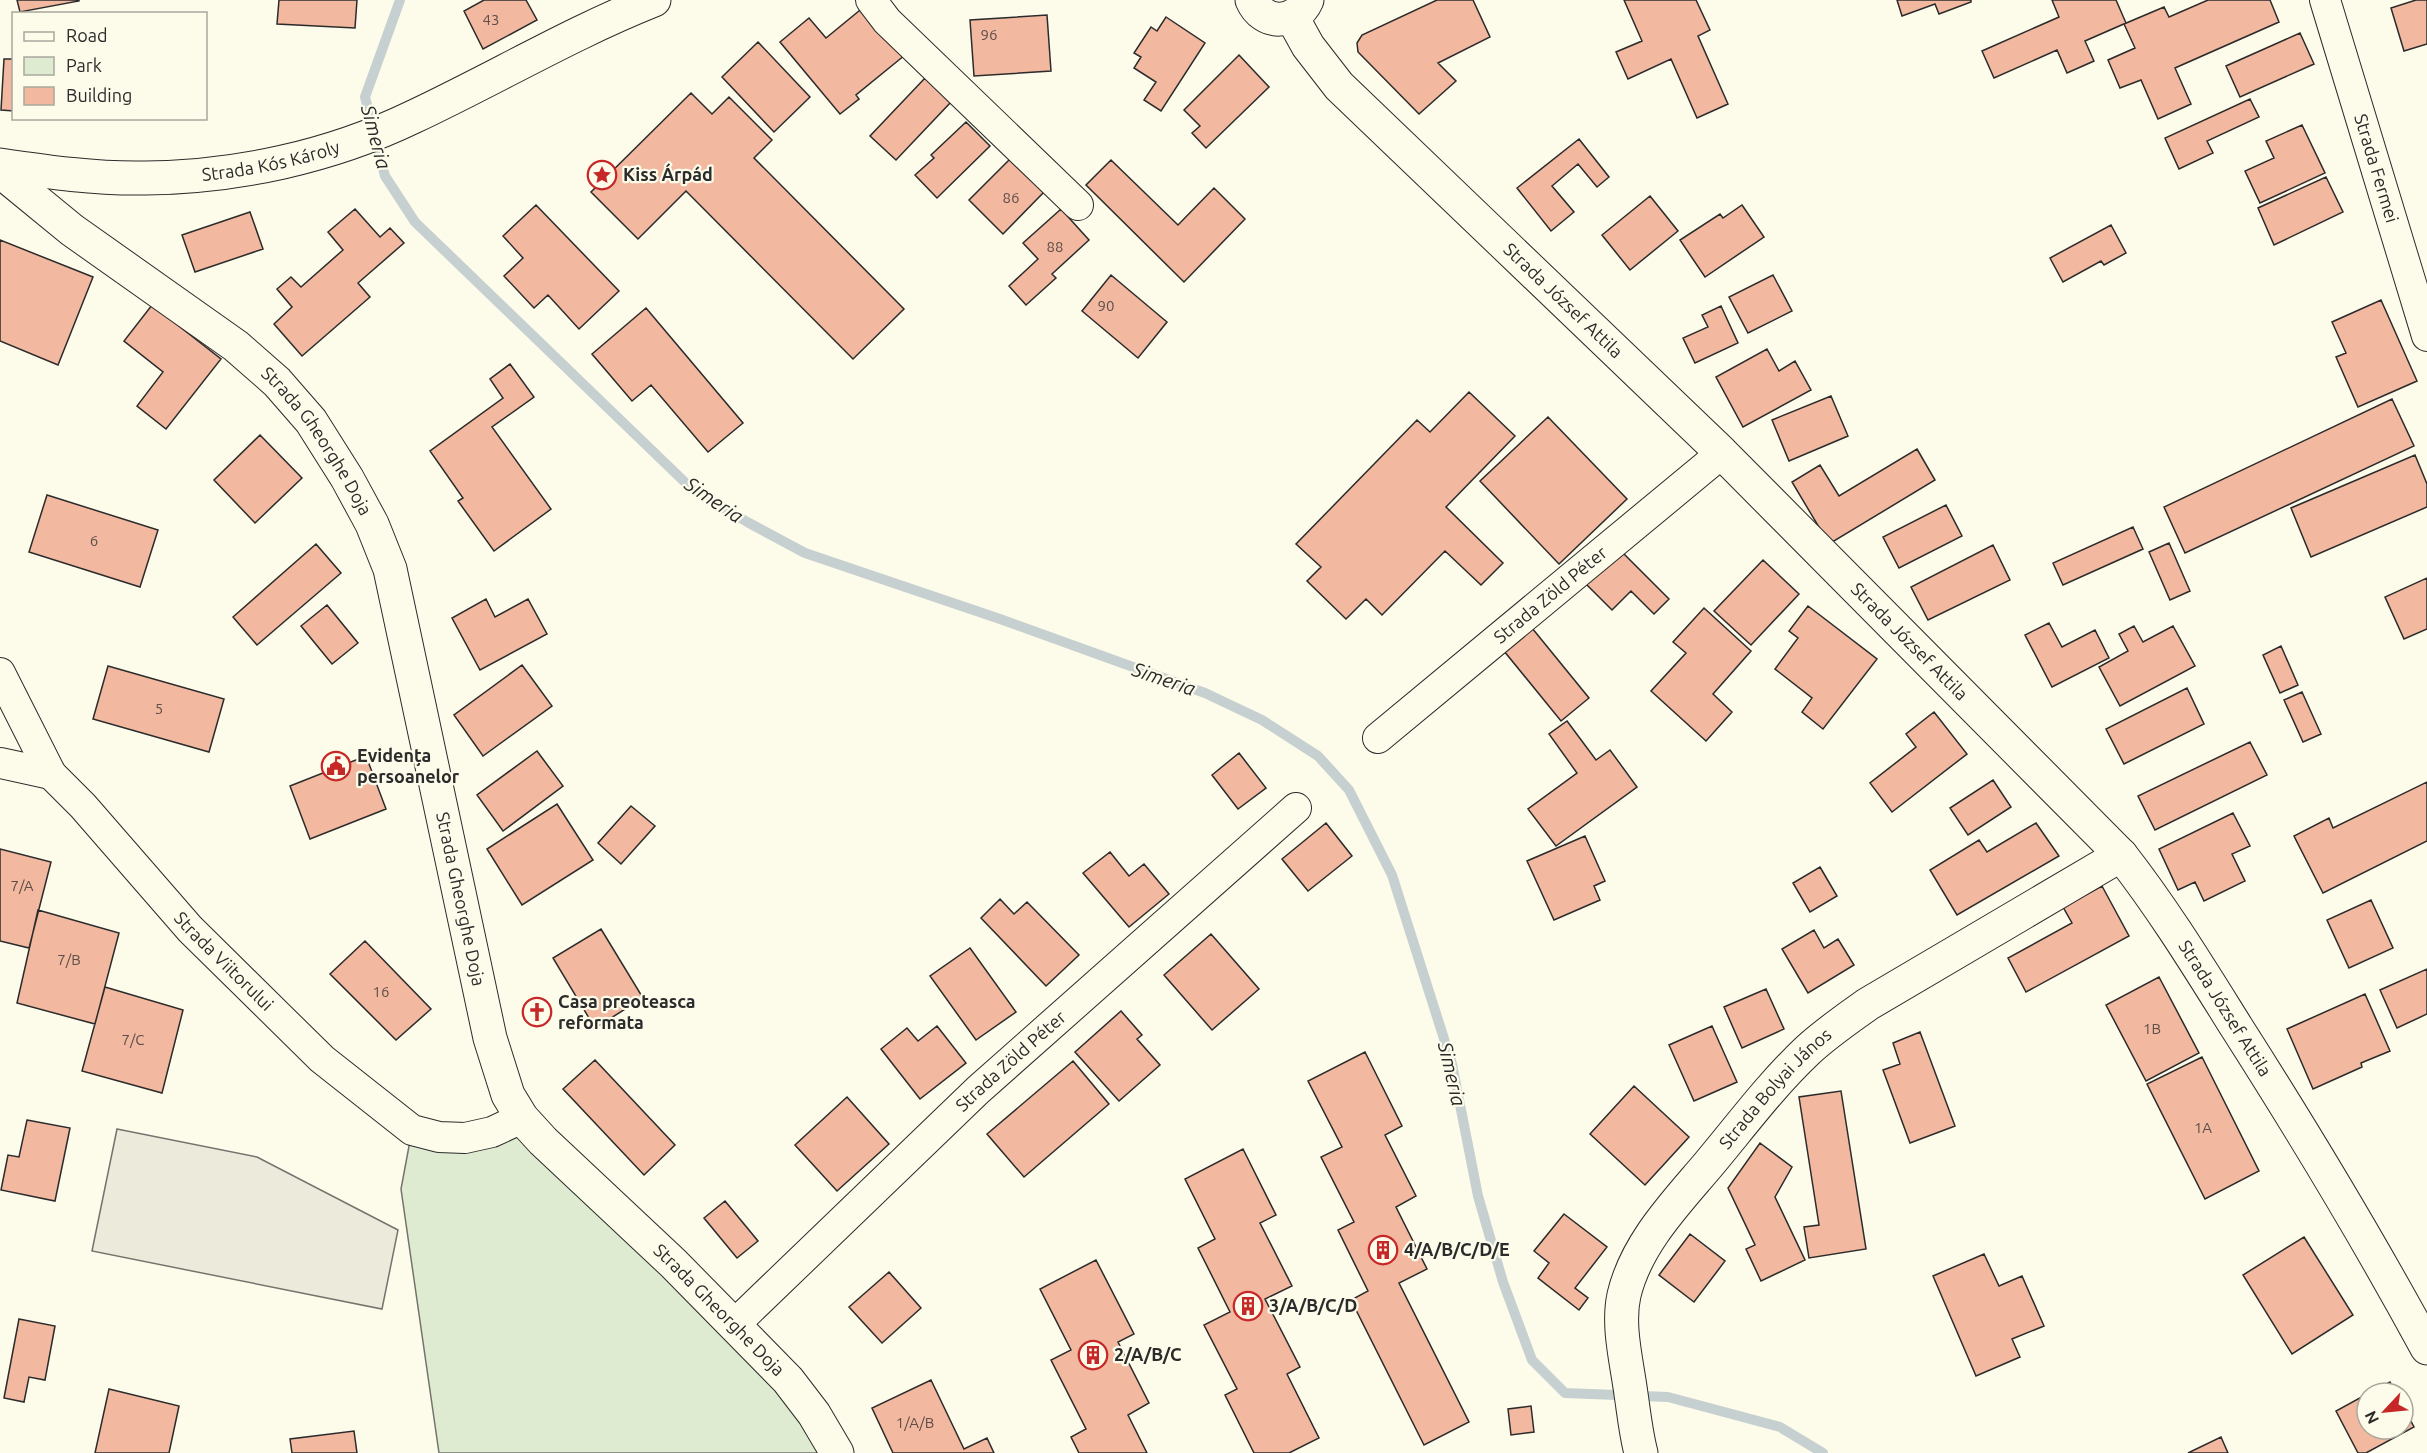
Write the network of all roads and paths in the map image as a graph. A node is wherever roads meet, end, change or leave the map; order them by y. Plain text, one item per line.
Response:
1 (654, 0) edge
2 (871, 0) edge
3 (1252, 0) edge
4 (2325, 0) edge
5 (1300, 9) edge
6 (0, 165) edge
7 (0, 171) edge
8 (1078, 205) dead end
9 (2427, 336) edge
10 (1722, 453) junction
11 (0, 672) edge
12 (1378, 738) dead end
13 (0, 763) edge
14 (51, 774) junction
15 (1296, 808) dead end
16 (2121, 855) junction
17 (522, 1118) junction
18 (735, 1324) junction
19 (2427, 1348) edge
20 (1640, 1448) edge
21 (837, 1453) edge

1 - 6 main road, Strada Kós Károly
2 - 8 street
3 - 5 main road
4 - 9 street, Strada Fermei
5 - 10 main road, Strada József Attila
7 - 17 main road, Strada Gheorghe Doja
10 - 12 street, Strada Zöld Péter
10 - 16 main road, Strada József Attila
11 - 14 street, Strada Viitorului
13 - 14 street
14 - 17 street, Strada Viitorului
15 - 18 street, Strada Zöld Péter
16 - 19 main road, Strada József Attila
16 - 20 main road, Strada Bolyai János
17 - 18 main road, Strada Gheorghe Doja
18 - 21 main road, Strada Gheorghe Doja

